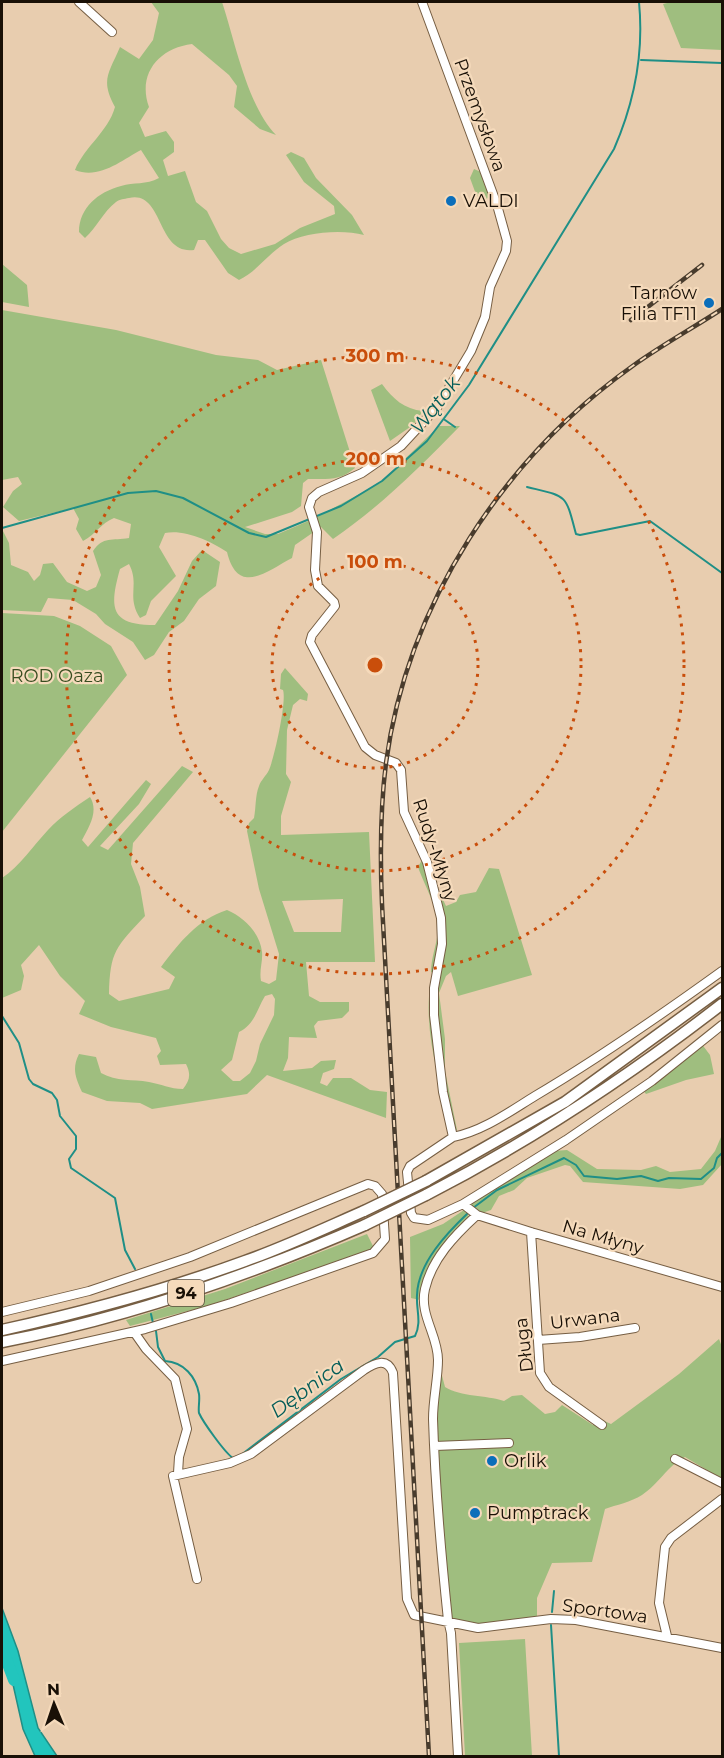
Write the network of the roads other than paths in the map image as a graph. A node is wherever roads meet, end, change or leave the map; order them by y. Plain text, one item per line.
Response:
1 (79, 2) edge
2 (422, 2) edge
3 (112, 32) dead end
4 (317, 552) joint
5 (723, 971) edge
6 (723, 988) edge
7 (723, 1004) edge
8 (723, 1025) edge
9 (453, 1137) junction
10 (463, 1204) junction
11 (477, 1215) junction
12 (531, 1232) junction
13 (723, 1287) edge
14 (2, 1312) edge
15 (635, 1328) dead end
16 (2, 1330) edge
17 (134, 1332) junction
18 (538, 1340) junction
19 (2, 1342) edge
20 (2, 1361) edge
21 (602, 1425) dead end
22 (509, 1443) dead end
23 (435, 1446) junction
24 (675, 1459) dead end
25 (178, 1473) junction
26 (723, 1483) edge
27 (723, 1499) edge
28 (197, 1579) dead end
29 (448, 1620) junction
30 (667, 1636) junction
31 (723, 1648) edge
32 (458, 1756) edge

1 - 3 street
2 - 4 street, Przemysłowa
4 - 9 street, Rudy-Młyny
5 - 9 street
6 - 16 main road, 94, bridge
7 - 19 main road, 94, bridge
8 - 10 street
9 - 10 street
10 - 11 street
11 - 12 street, Na Młyny
11 - 23 street
12 - 13 street, Na Młyny
12 - 18 street, Długa
14 - 17 street
15 - 18 street, Urwana
17 - 20 street
17 - 25 street
18 - 21 street, Długa
22 - 23 street
23 - 29 street
24 - 26 street
25 - 28 street
25 - 29 street, Sportowa
27 - 30 street
29 - 30 street, Sportowa
29 - 32 street
30 - 31 street, Sportowa

